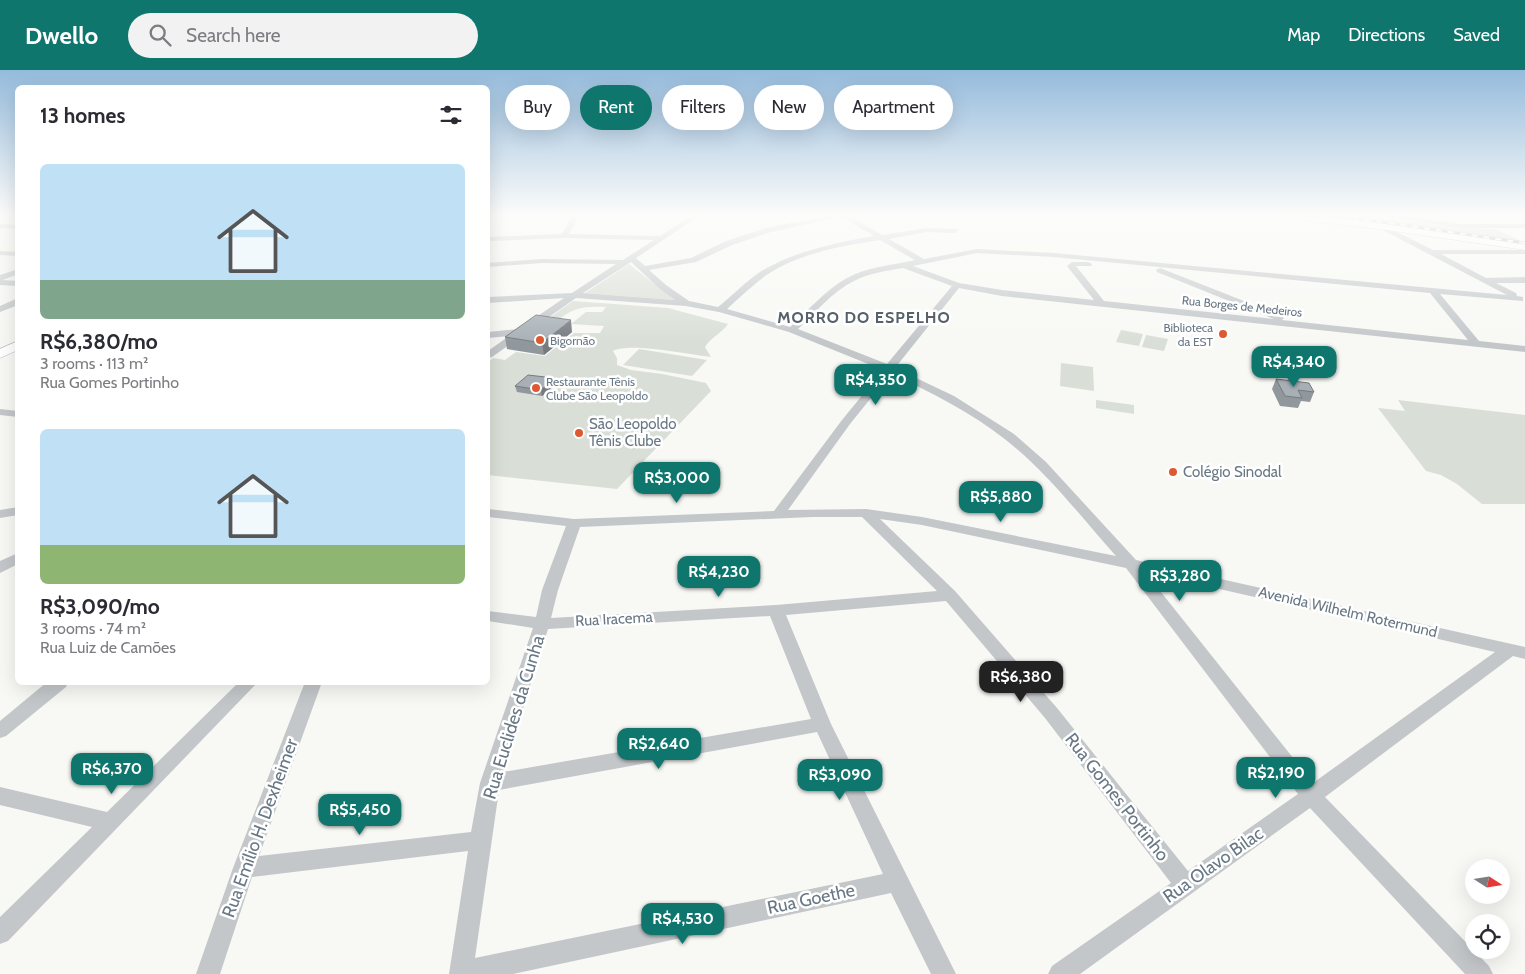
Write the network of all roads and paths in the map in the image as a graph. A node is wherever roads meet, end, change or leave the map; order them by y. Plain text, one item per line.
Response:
1 (631, 258) edge
2 (697, 258) edge
3 (795, 258) edge
4 (917, 258) edge
5 (937, 258) edge
6 (1078, 258) edge
7 (1443, 258) edge
8 (628, 260) junction
9 (922, 261) junction
10 (1145, 264) junction
11 (490, 265) edge
12 (901, 265) junction
13 (644, 269) junction
14 (15, 272) edge
15 (1165, 272) junction
16 (0, 278) edge
17 (1484, 280) junction
18 (1525, 280) edge
19 (0, 282) edge
20 (15, 284) edge
21 (957, 286) junction
22 (1433, 291) junction
23 (574, 295) junction
24 (490, 300) edge
25 (1522, 300) edge
26 (15, 302) edge
27 (686, 303) junction
28 (1101, 304) junction
29 (0, 309) edge
30 (720, 310) junction
31 (1294, 324) junction
32 (792, 330) junction
33 (520, 332) junction
34 (490, 335) edge
35 (1476, 344) junction
36 (11, 345) edge
37 (1525, 349) edge
38 (0, 354) edge
39 (490, 354) edge
40 (890, 369) junction
41 (0, 412) edge
42 (15, 414) edge
43 (15, 512) edge
44 (0, 514) edge
45 (490, 514) edge
46 (778, 514) junction
47 (866, 514) junction
48 (574, 523) junction
49 (15, 559) edge
50 (1131, 564) junction
51 (0, 568) edge
52 (950, 595) junction
53 (776, 610) junction
54 (490, 616) edge
55 (542, 624) junction
56 (1520, 652) edge
57 (56, 685) edge
58 (247, 685) edge
59 (313, 685) edge
60 (822, 724) junction
61 (0, 730) edge
62 (490, 783) junction
63 (0, 796) edge
64 (1311, 796) junction
65 (109, 822) junction
66 (480, 840) junction
67 (244, 868) junction
68 (897, 881) junction
69 (1185, 884) junction
70 (0, 933) edge
71 (1071, 971) edge
72 (462, 973) edge
73 (208, 974) edge
74 (944, 974) edge
75 (1481, 974) edge

1 - 8 street
2 - 13 street
3 - 30 street
4 - 9 street
5 - 9 street
6 - 10 street
7 - 17 street
8 - 11 street
8 - 13 street
8 - 23 street
9 - 12 street
10 - 15 street
10 - 22 street
12 - 21 street, Rua Borges de Medeiros
12 - 32 street
13 - 27 street
14 - 16 street
15 - 28 street
15 - 31 street
17 - 18 street
17 - 25 street
19 - 20 street
21 - 28 street, Rua Borges de Medeiros
21 - 40 street
22 - 25 street
22 - 35 street
23 - 24 street
23 - 27 street
23 - 33 street
26 - 29 street
27 - 30 street
28 - 31 street, Rua Borges de Medeiros
30 - 32 street
31 - 35 street, Rua Borges de Medeiros
32 - 40 street
33 - 34 street
33 - 39 street
35 - 37 street, Rua Borges de Medeiros
36 - 38 main road
40 - 46 street
40 - 50 street
41 - 42 street
43 - 44 street
45 - 48 street, Avenida Wilhelm Rotermund
46 - 47 street, Avenida Wilhelm Rotermund
46 - 48 street, Avenida Wilhelm Rotermund
47 - 50 street, Avenida Wilhelm Rotermund
47 - 52 street, Rua Gomes Portinho
48 - 55 street, Rua Euclides da Cunha
49 - 51 street
50 - 56 street, Avenida Wilhelm Rotermund
50 - 64 street
52 - 53 street, Rua Iracema
52 - 69 street, Rua Gomes Portinho
53 - 55 street, Rua Iracema
53 - 60 street
54 - 55 street, Rua Iracema
55 - 62 street, Rua Euclides da Cunha
56 - 64 street, Rua Olavo Bilac
57 - 61 street
58 - 65 street
59 - 67 street, Rua Emílio H. Dexheimer
60 - 62 street
60 - 68 street
62 - 66 street, Rua Euclides da Cunha
63 - 65 street
64 - 69 street, Rua Olavo Bilac
64 - 75 street
65 - 70 street
66 - 67 street
66 - 72 street, Rua Euclides da Cunha
67 - 73 street, Rua Emílio H. Dexheimer
68 - 72 street, Rua Goethe
68 - 74 street
69 - 71 street, Rua Olavo Bilac

